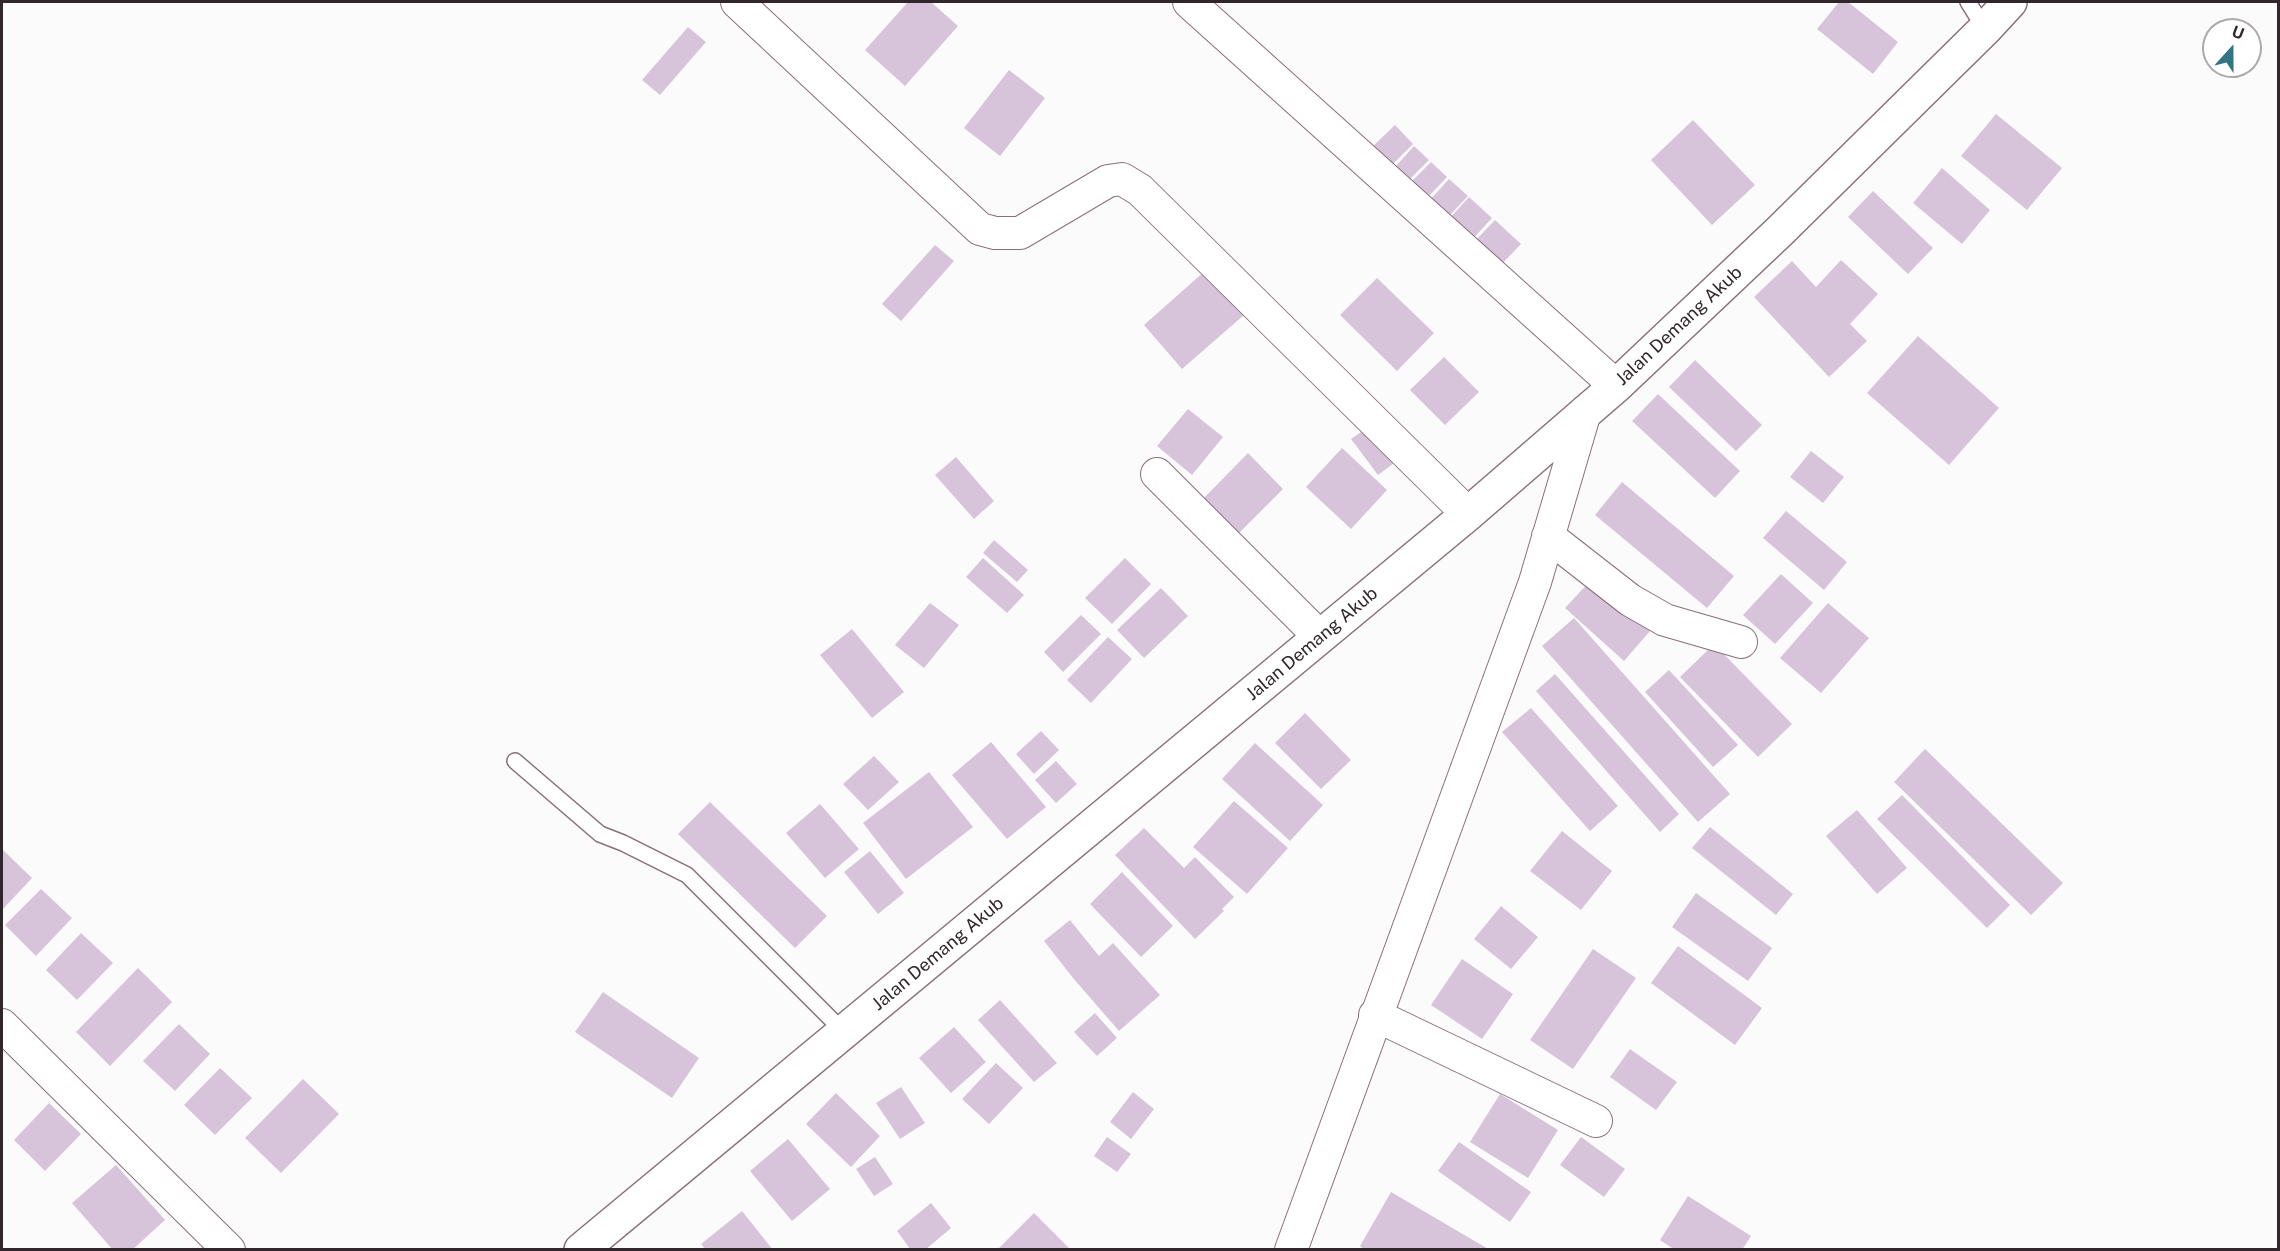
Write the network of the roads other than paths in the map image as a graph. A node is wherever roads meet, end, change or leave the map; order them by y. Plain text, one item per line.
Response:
1 (736, 2) edge
2 (1189, 2) edge
3 (1968, 2) edge
4 (2010, 2) edge
5 (1985, 29) junction
6 (1616, 386) junction
7 (1585, 412) junction
8 (1157, 474) dead end
9 (1468, 514) junction
10 (1548, 536) junction
11 (1320, 637) junction
12 (1741, 642) dead end
13 (515, 761) dead end
14 (1375, 1015) junction
15 (2, 1025) edge
16 (844, 1032) junction
17 (1596, 1120) dead end
18 (1296, 1247) edge
19 (229, 1250) edge
20 (581, 1250) edge

1 - 9 street
2 - 6 street
3 - 5 lane
4 - 5 street, Jalan Demang Akub
5 - 6 street, Jalan Demang Akub
6 - 7 street, Jalan Demang Akub
7 - 9 street, Jalan Demang Akub
7 - 10 street
8 - 11 street
9 - 11 street, Jalan Demang Akub
10 - 12 street
10 - 14 street
11 - 16 street, Jalan Demang Akub
13 - 16 lane
14 - 17 street
14 - 18 street
15 - 19 street
16 - 20 street, Jalan Demang Akub

